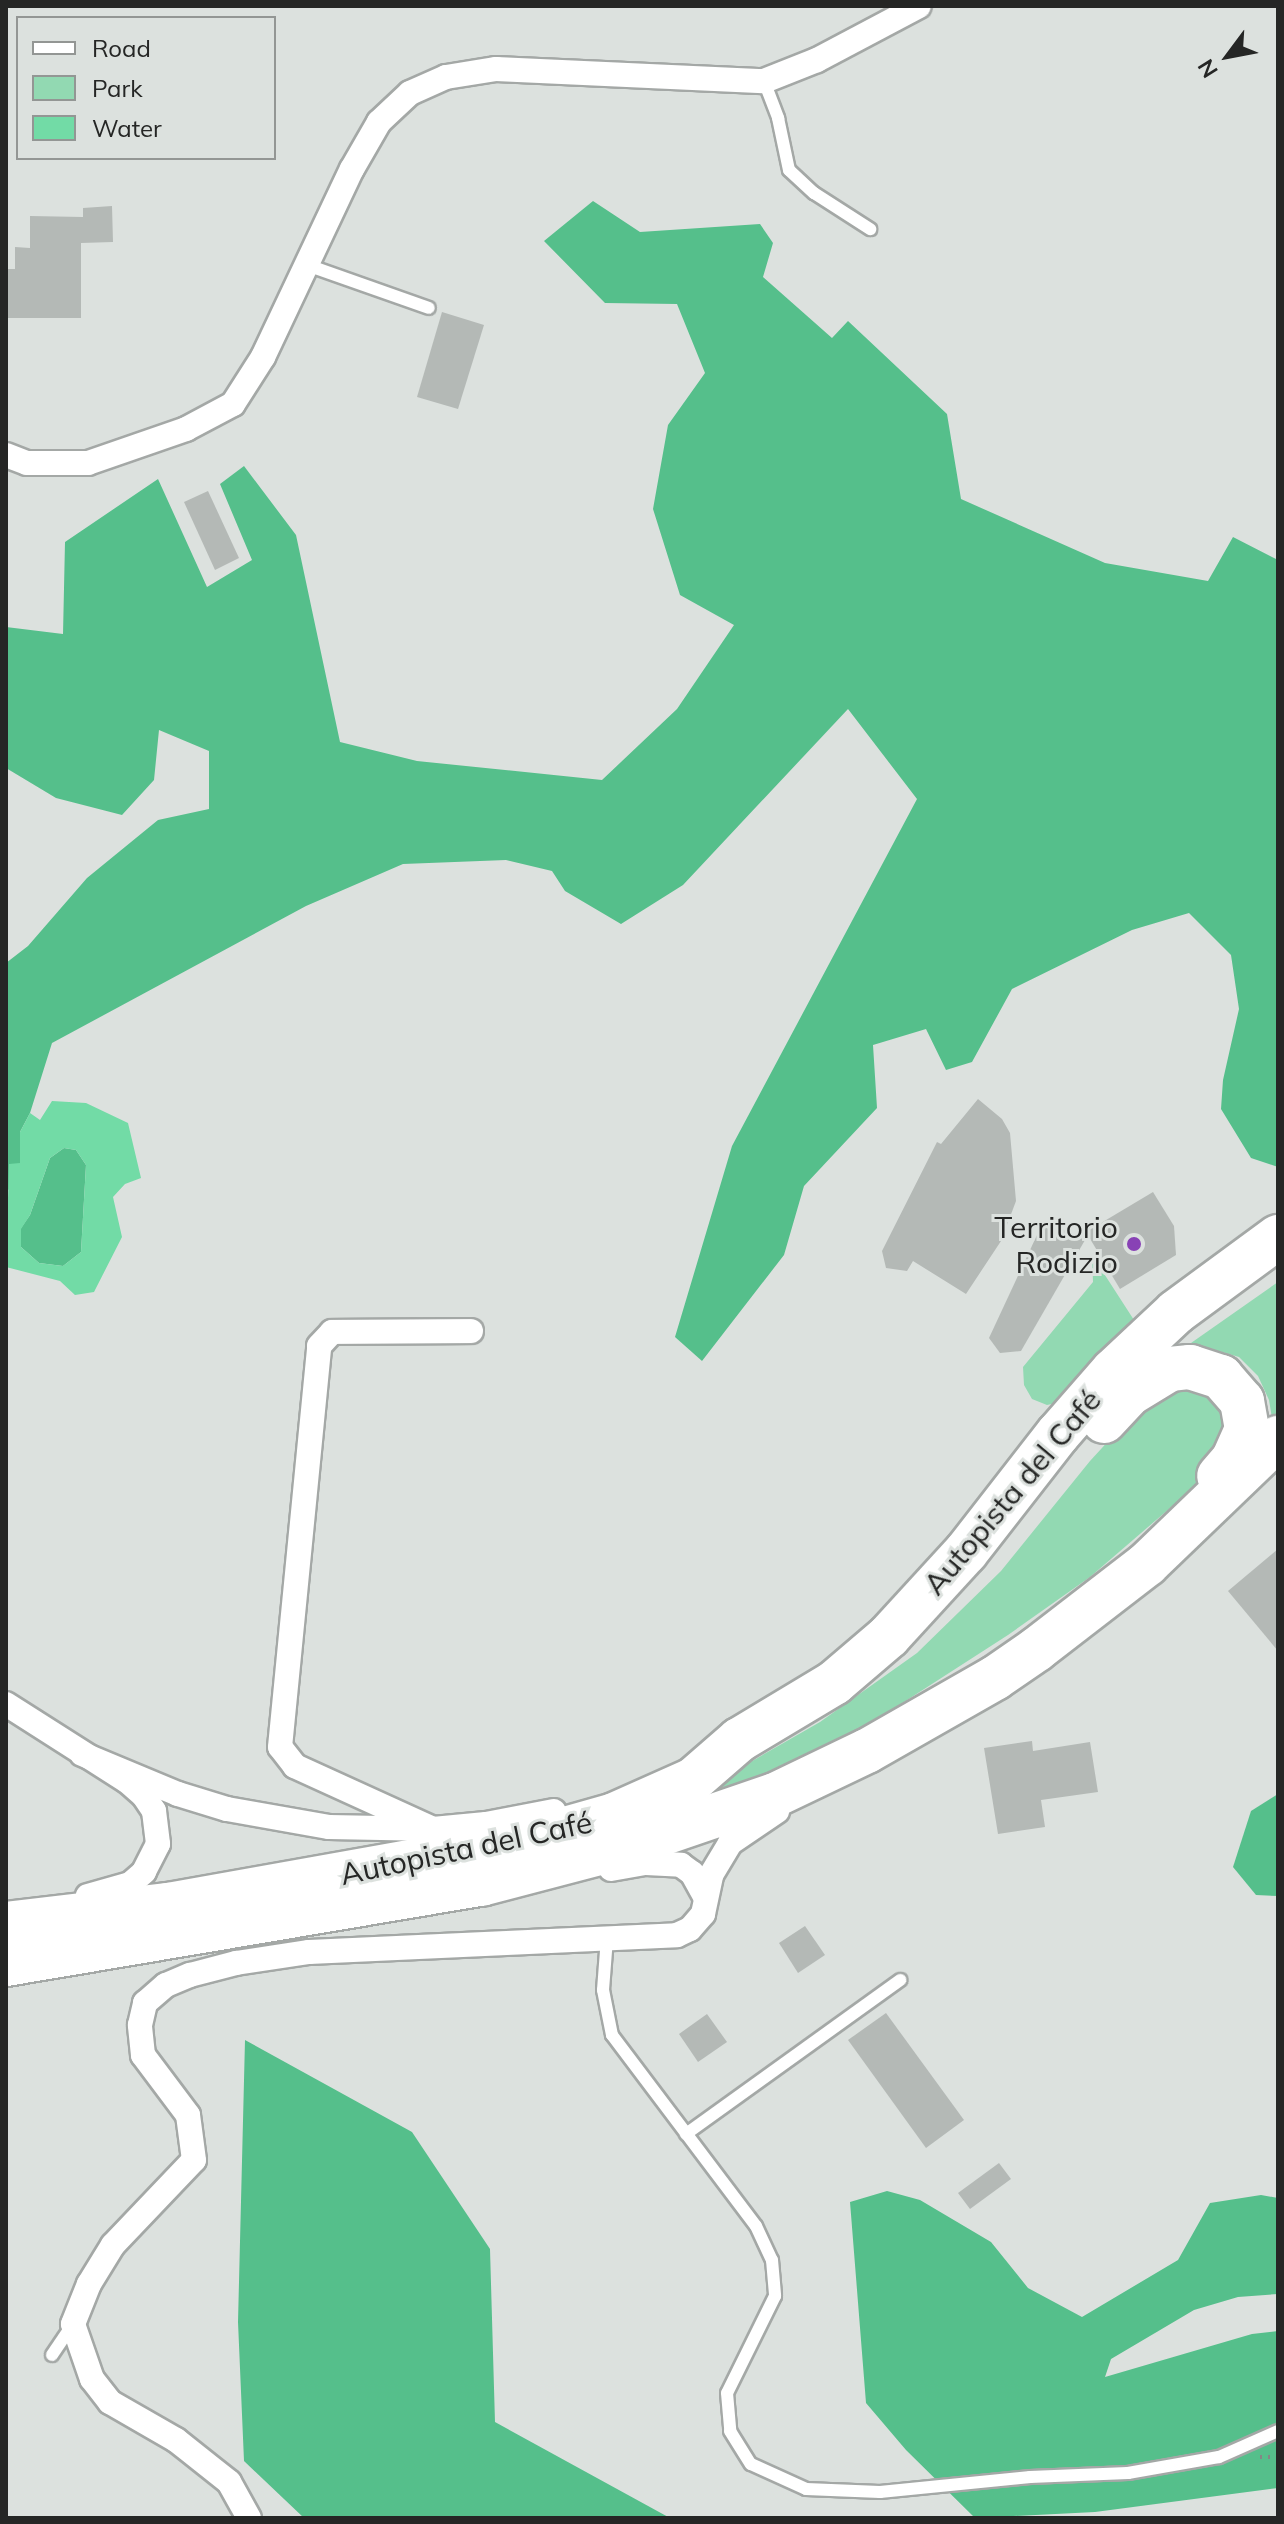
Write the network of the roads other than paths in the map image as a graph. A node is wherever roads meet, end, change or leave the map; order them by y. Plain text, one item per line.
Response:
1 (919, 6) edge
2 (764, 81) junction
3 (870, 229) dead end
4 (307, 265) junction
5 (429, 308) dead end
6 (6, 455) edge
7 (1278, 1237) edge
8 (471, 1331) dead end
9 (1278, 1438) edge
10 (889, 1636) junction
11 (995, 1678) junction
12 (6, 1704) edge
13 (739, 1740) junction
14 (82, 1754) junction
15 (829, 1770) junction
16 (433, 1829) junction
17 (529, 1873) junction
18 (705, 1896) junction
19 (6, 1903) edge
20 (607, 1936) junction
21 (11, 1954) edge
22 (900, 1980) dead end
23 (686, 2134) junction
24 (73, 2324) junction
25 (52, 2355) dead end
26 (1278, 2431) edge
27 (249, 2518) edge

1 - 2 street
2 - 3 lane
2 - 4 street
4 - 5 lane
4 - 6 street
7 - 10 highway, Autopista del Café
8 - 16 street
9 - 11 highway, Autopista del Café
10 - 11 highway
10 - 13 highway, Autopista del Café
11 - 15 highway, Autopista del Café
12 - 14 street
13 - 16 street
13 - 21 highway, Autopista del Café
14 - 16 street
14 - 19 street
15 - 17 highway, Autopista del Café
15 - 18 street
17 - 18 street
17 - 21 highway, Autopista del Café
18 - 20 street
20 - 23 lane
20 - 24 street
22 - 23 lane
23 - 26 lane
24 - 25 lane
24 - 27 street

